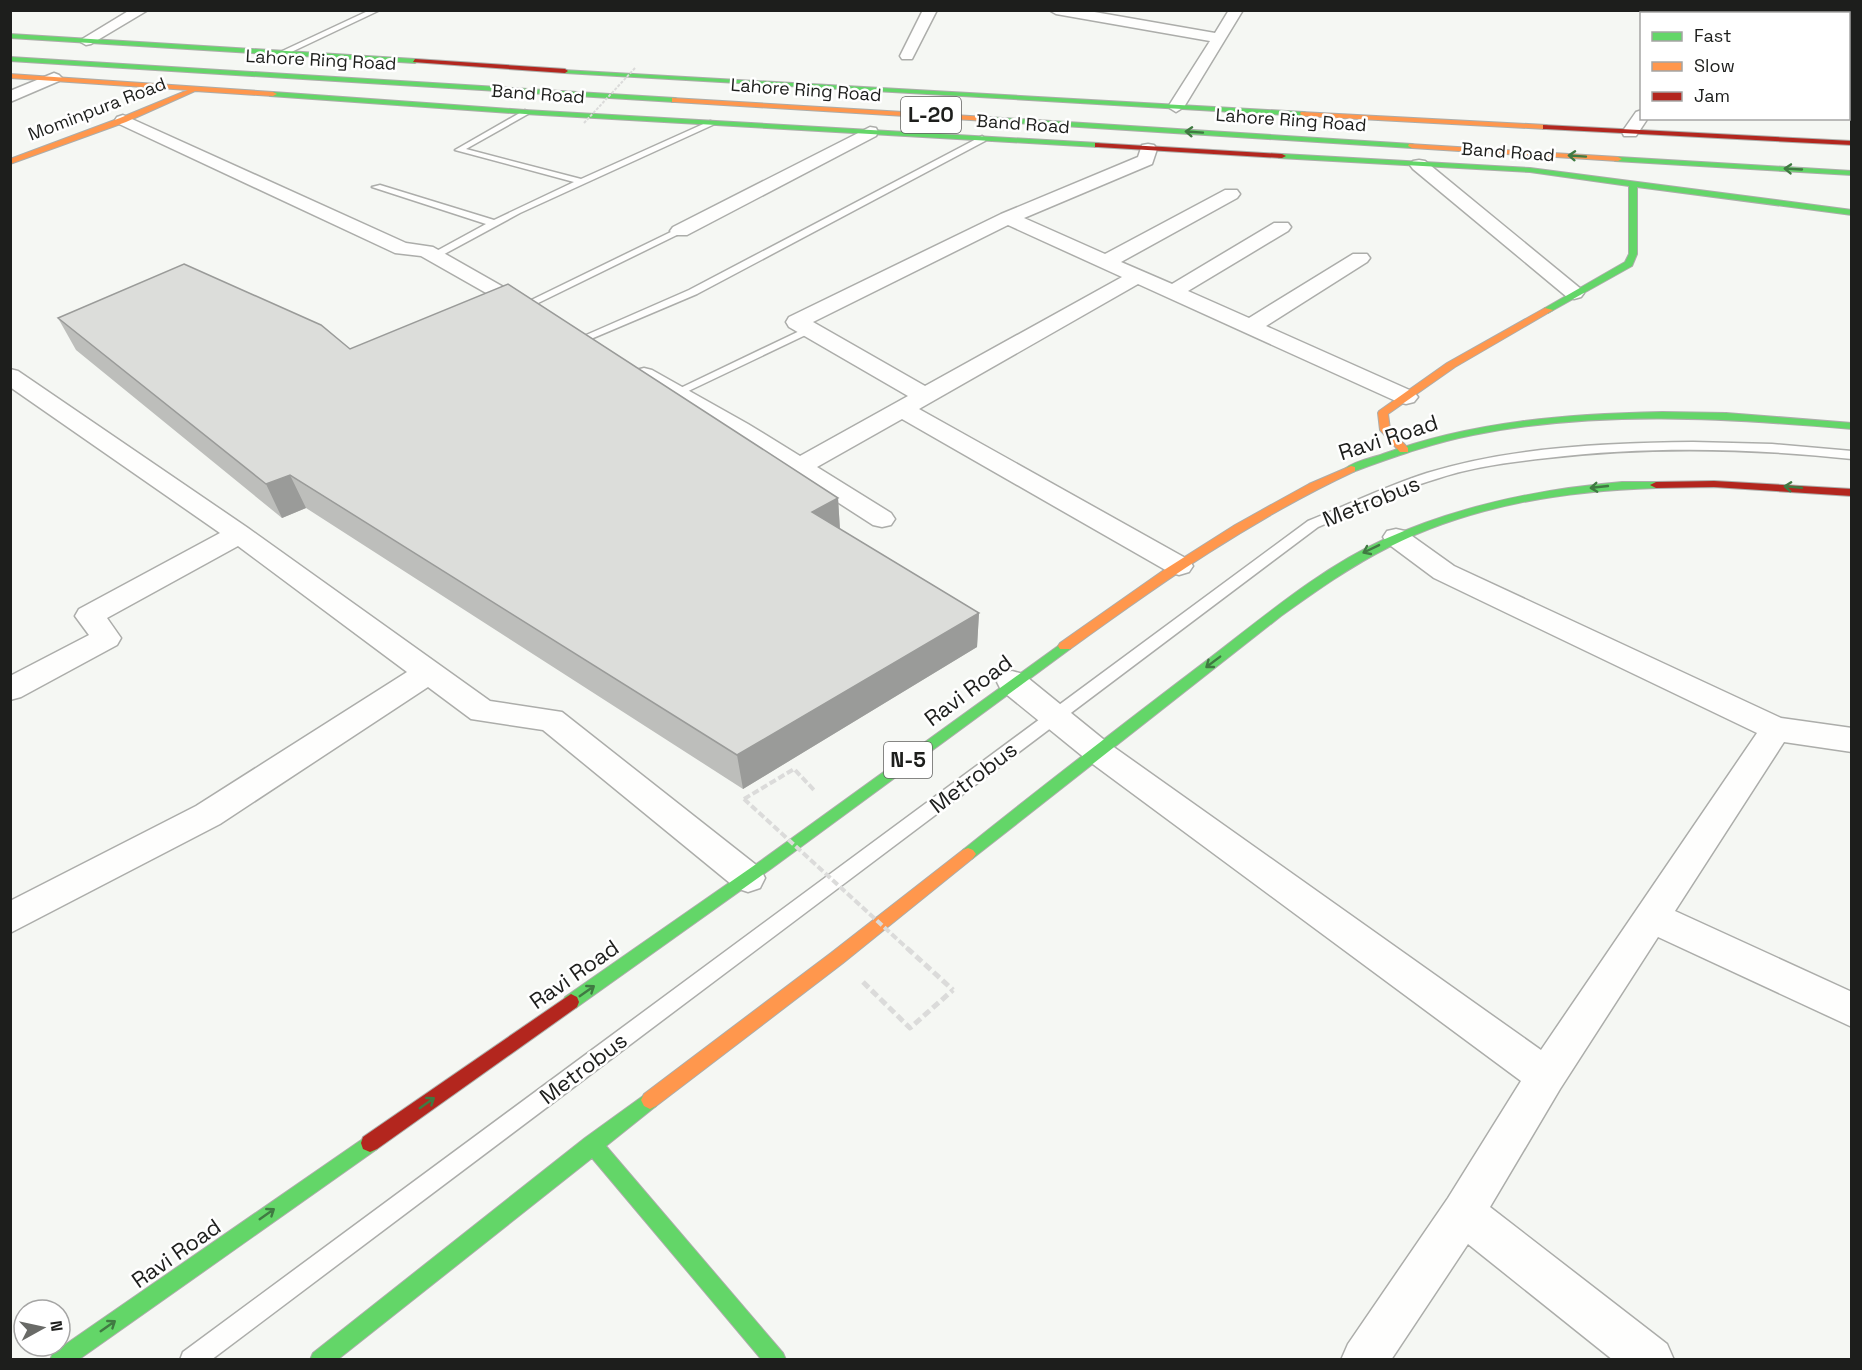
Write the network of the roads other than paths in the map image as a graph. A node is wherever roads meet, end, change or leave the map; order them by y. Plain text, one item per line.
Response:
1 (141, 10) edge
2 (376, 10) edge
3 (930, 10) edge
4 (1056, 10) edge
5 (1236, 10) edge
6 (10, 36) edge
7 (1219, 38) junction
8 (86, 40) junction
9 (10, 49) edge
10 (282, 53) junction
11 (907, 56) dead end
12 (10, 59) edge
13 (10, 76) edge
14 (54, 78) junction
15 (196, 90) junction
16 (10, 97) edge
17 (1176, 107) junction
18 (525, 112) junction
19 (1640, 116) edge
20 (123, 120) junction
21 (713, 123) junction
22 (870, 132) junction
23 (1630, 132) junction
24 (982, 139) junction
25 (1851, 143) edge
26 (1148, 149) junction
27 (1851, 153) edge
28 (1770, 154) junction
29 (1607, 158) junction
30 (1851, 159) edge
31 (10, 162) edge
32 (1419, 165) junction
33 (1851, 173) edge
34 (583, 182) junction
35 (1633, 183) junction
36 (377, 187) dead end
37 (1794, 191) dead end
38 (1231, 194) dead end
39 (1851, 213) edge
40 (1008, 218) junction
41 (494, 224) junction
42 (1281, 227) dead end
43 (680, 231) joint
44 (434, 256) junction
45 (1359, 258) dead end
46 (1107, 262) junction
47 (1138, 276) junction
48 (1173, 292) junction
49 (1574, 294) junction
50 (524, 306) junction
51 (543, 317) edge
52 (1250, 327) junction
53 (562, 328) edge
54 (810, 329) junction
55 (582, 339) junction
56 (601, 350) edge
57 (629, 366) edge
58 (10, 376) edge
59 (676, 393) junction
60 (925, 396) junction
61 (1406, 397) junction
62 (902, 409) junction
63 (1851, 426) edge
64 (1404, 450) junction
65 (1851, 455) edge
66 (800, 467) junction
67 (1851, 493) edge
68 (882, 519) dead end
69 (239, 534) junction
70 (1396, 537) junction
71 (1179, 566) junction
72 (429, 672) junction
73 (1012, 682) junction
74 (10, 689) edge
75 (1056, 716) junction
76 (1776, 729) junction
77 (1851, 740) edge
78 (1097, 751) junction
79 (748, 878) junction
80 (1652, 917) junction
81 (10, 918) edge
82 (1851, 1010) edge
83 (1546, 1076) junction
84 (592, 1144) junction
85 (1463, 1213) junction
86 (337, 1354) edge
87 (60, 1359) edge
88 (191, 1359) edge
89 (776, 1359) edge
90 (1364, 1359) edge
91 (1651, 1359) edge

1 - 8 street
2 - 10 lane
3 - 11 street
4 - 7 street
5 - 7 street
6 - 8 main road, Band Road
7 - 17 street
8 - 10 main road, Band Road
9 - 28 main road, Lahore Ring Road / L-20
10 - 17 main road, Band Road
29 -> 12 main road, Lahore Ring Road / L-20
13 - 14 main road, Band Road
14 - 15 main road, Band Road
14 - 16 street
15 - 18 main road, Band Road
15 - 20 main road, Mominpura Road
17 - 23 main road, Band Road
18 - 21 main road, Band Road
18 - 34 lane
19 - 23 street
20 - 31 main road, Mominpura Road
20 - 44 street
21 - 22 main road, Band Road
21 - 34 lane
22 - 24 main road, Band Road
22 - 43 street
23 - 25 main road, Band Road
24 - 26 main road, Band Road
24 - 55 lane
26 - 32 main road, Band Road
26 - 40 street
27 - 28 main road
28 - 30 main road, Lahore Ring Road / L-20
33 -> 29 main road, Lahore Ring Road / L-20
29 - 37 main road
32 - 35 main road, Band Road
32 - 49 street
34 - 41 lane
35 - 39 main road, Band Road
35 - 49 main road
36 - 41 lane
38 - 46 street
40 - 46 street
40 - 54 street
41 - 44 lane
42 - 48 street
43 - 50 lane
44 - 50 street
45 - 52 street
46 - 47 street
47 - 48 street
47 - 60 street
48 - 52 street
49 - 61 main road
50 - 51 street
52 - 61 street
53 - 55 street
54 - 59 lane
54 - 60 street
55 - 56 street
57 - 59 street
58 - 69 street
59 - 66 street
60 - 62 street
61 - 64 main road
62 - 66 street
62 - 71 street
63 - 64 main road, Ravi Road / N-5
64 - 71 main road, Ravi Road / N-5
65 - 75 lane, Metrobus
66 - 68 street
67 -> 70 main road
69 - 72 street
69 - 74 street
70 - 76 street
70 -> 78 main road
71 - 73 main road, Ravi Road / N-5
72 - 79 street
72 - 81 street
73 - 75 street
73 - 79 main road, Ravi Road / N-5
75 - 78 street
75 - 88 lane, Metrobus
76 - 77 street
76 - 80 street
78 - 83 street
78 - 84 main road
87 -> 79 main road, Ravi Road / N-5
80 - 82 street
80 - 83 street
83 - 85 street
84 - 86 main road
84 - 89 main road
85 - 90 street
85 - 91 street

